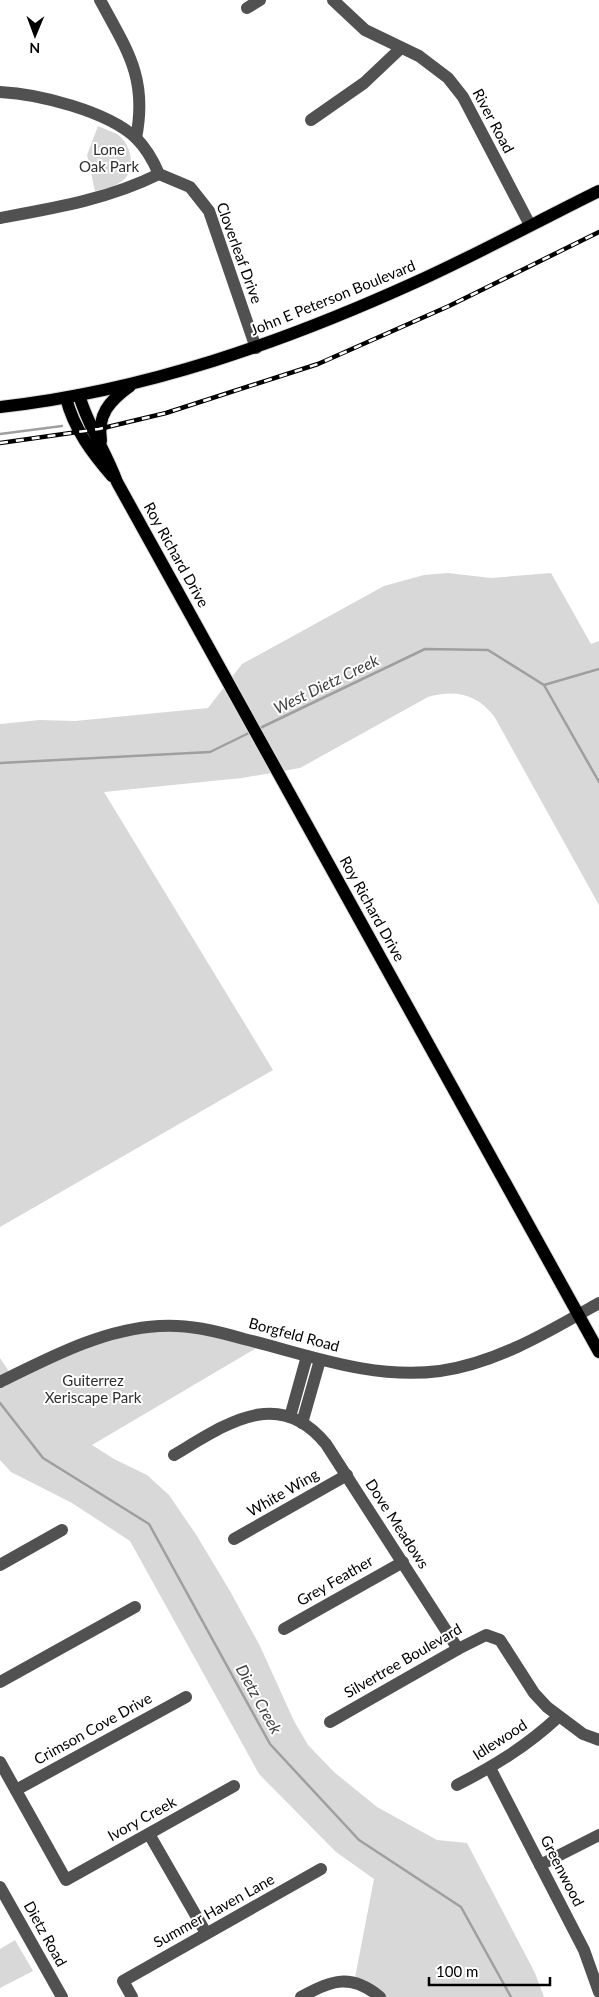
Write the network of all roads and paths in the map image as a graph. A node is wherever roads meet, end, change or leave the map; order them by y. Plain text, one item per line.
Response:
1 (100, 0) edge
2 (260, 0) edge
3 (333, 0) edge
4 (247, 8) dead end
5 (402, 48) junction
6 (0, 92) edge
7 (311, 120) dead end
8 (136, 138) junction
9 (159, 174) junction
10 (599, 191) edge
11 (0, 218) edge
12 (530, 225) junction
13 (256, 348) junction
14 (135, 382) junction
15 (79, 395) junction
16 (66, 398) junction
17 (0, 407) edge
18 (102, 444) junction
19 (117, 482) junction
20 (599, 1303) edge
21 (578, 1315) junction
22 (599, 1352) edge
23 (313, 1358) junction
24 (4, 1380) edge
25 (295, 1420) junction
26 (174, 1455) dead end
27 (347, 1475) junction
28 (62, 1530) dead end
29 (234, 1539) dead end
30 (403, 1562) junction
31 (0, 1565) edge
32 (135, 1607) dead end
33 (284, 1629) dead end
34 (458, 1648) junction
35 (0, 1682) edge
36 (186, 1696) dead end
37 (558, 1717) junction
38 (330, 1722) dead end
39 (599, 1740) edge
40 (0, 1762) edge
41 (490, 1768) junction
42 (457, 1785) dead end
43 (234, 1786) dead end
44 (16, 1790) junction
45 (149, 1834) junction
46 (599, 1835) edge
47 (540, 1864) junction
48 (321, 1869) dead end
49 (0, 1887) edge
50 (206, 1933) junction
51 (594, 1958) edge
52 (599, 1992) edge
53 (62, 1997) edge
54 (132, 1997) edge
55 (301, 1997) edge
56 (380, 1997) edge

1 - 8 street
2 - 4 street
3 - 5 street, River Road
5 - 7 street
5 - 12 street, River Road
6 - 8 street
8 - 9 street
9 - 11 street
9 - 13 street, Cloverleaf Drive
10 - 12 main road, John E Peterson Boulevard
12 - 13 main road, John E Peterson Boulevard
13 - 14 main road, John E Peterson Boulevard
14 - 15 main road, John E Peterson Boulevard
14 - 18 main road
15 - 16 main road, John E Peterson Boulevard
15 - 18 main road, Roy Richard Drive
16 - 17 main road, John E Peterson Boulevard
16 - 19 main road, Roy Richard Drive
18 - 19 main road, Roy Richard Drive
19 - 21 main road, Roy Richard Drive
20 - 21 street, Borgfeld Road
21 - 22 main road, Roy Richard Drive
21 - 23 street, Borgfeld Road
23 - 24 street, Borgfeld Road
23 - 25 street
25 - 26 street
25 - 27 street, Dove Meadows
27 - 29 street, White Wing
27 - 30 street, Dove Meadows
28 - 31 street
30 - 33 street, Grey Feather
30 - 34 street, Dove Meadows
32 - 35 street
34 - 37 street, Silvertree Boulevard
34 - 38 street, Silvertree Boulevard
36 - 44 street, Crimson Cove Drive
37 - 39 street, Silvertree Boulevard
37 - 41 street, Idlewood
40 - 44 street
41 - 42 street, Idlewood
41 - 47 street, Greenwood
43 - 45 street, Ivory Creek
44 - 45 street, Ivory Creek
45 - 50 street
46 - 47 street
47 - 51 street, Greenwood
48 - 50 street, Summer Haven Lane
49 - 53 street, Dietz Road
50 - 54 street, Summer Haven Lane
51 - 52 street, Greenwood
55 - 56 street

